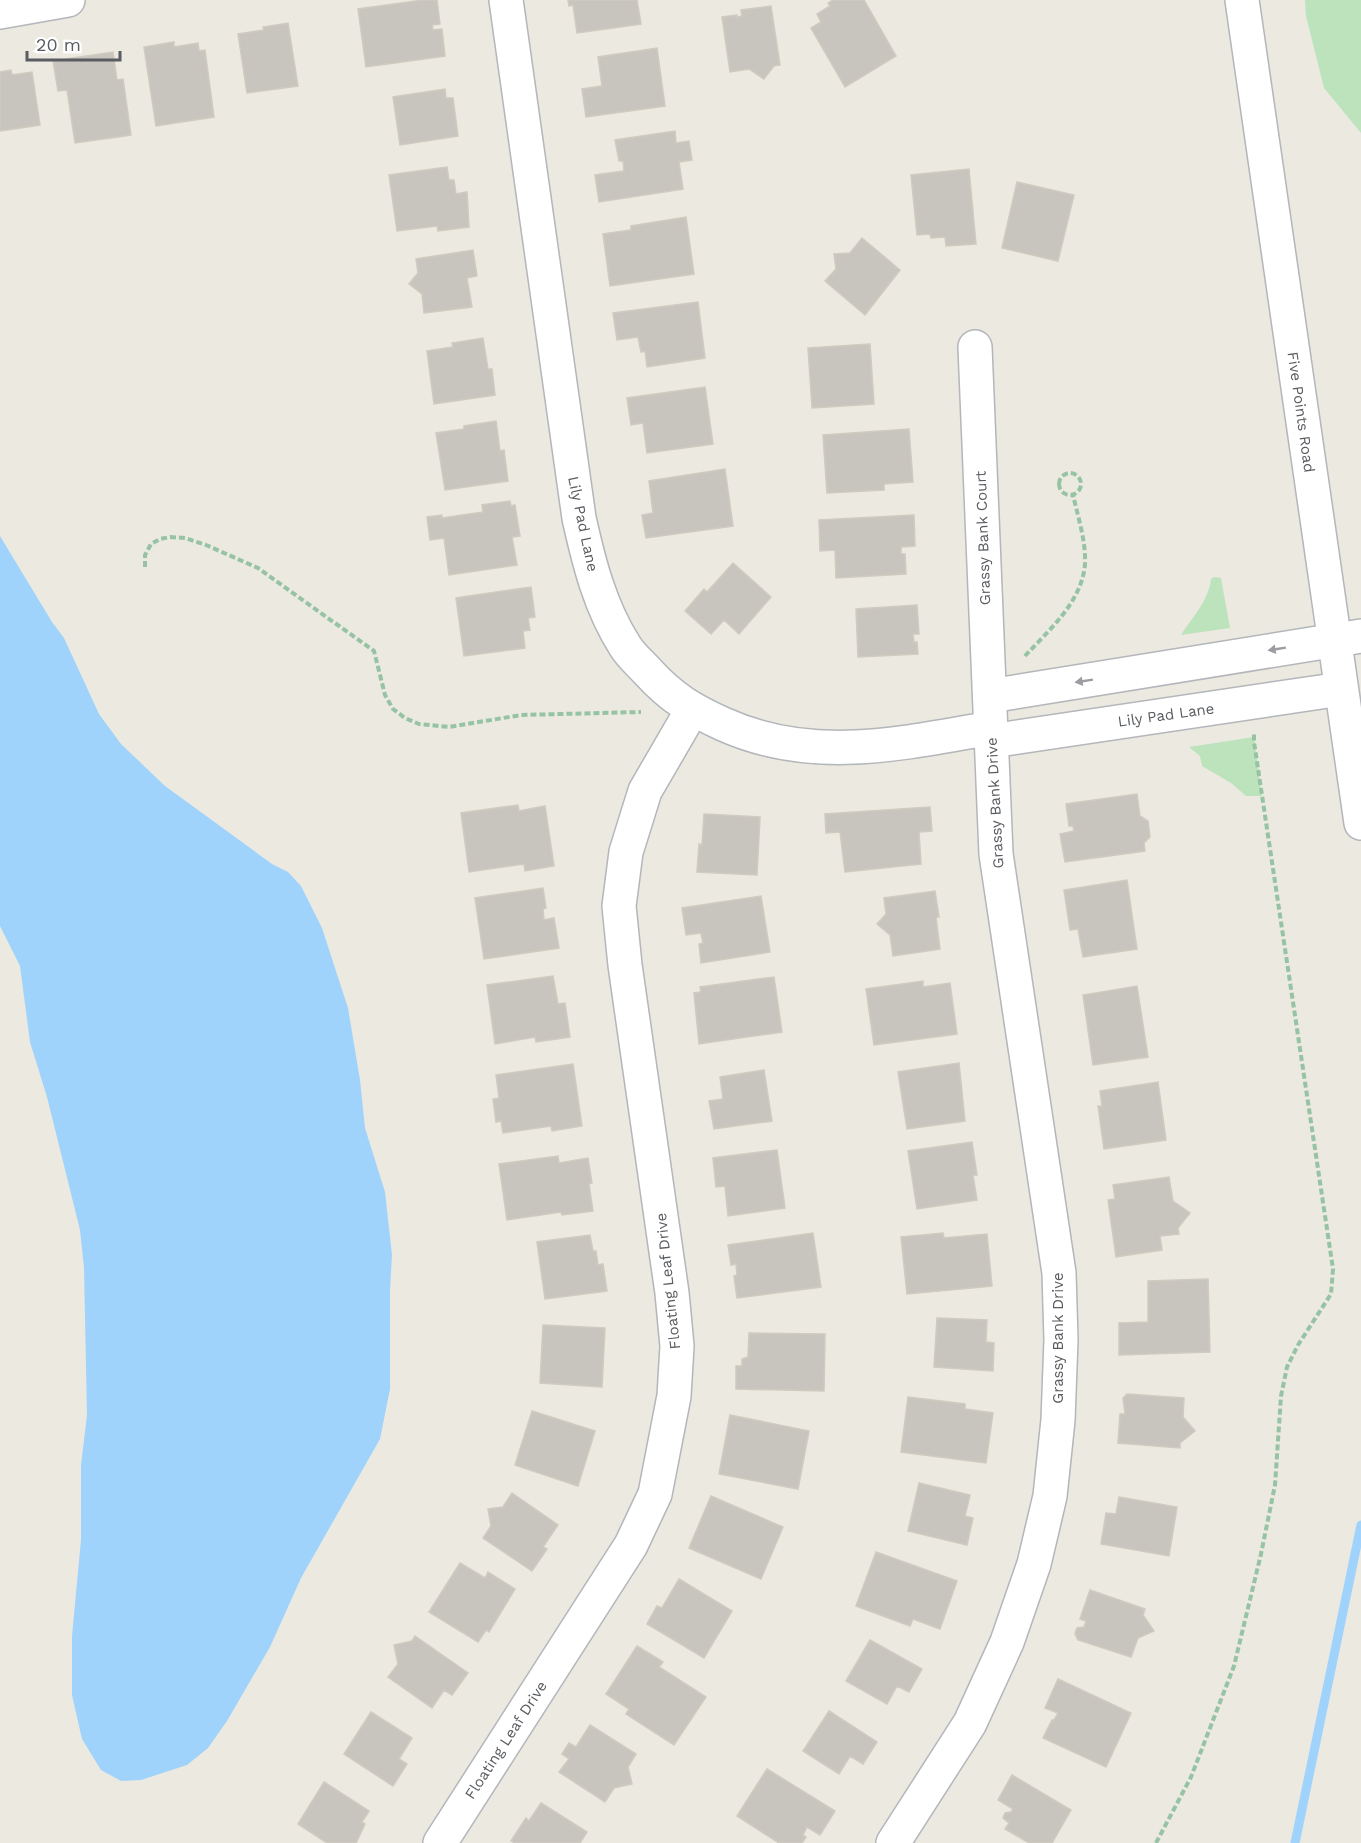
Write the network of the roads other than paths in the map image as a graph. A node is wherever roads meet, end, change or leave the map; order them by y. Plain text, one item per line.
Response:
1 (68, 0) edge
2 (506, 0) edge
3 (1242, 0) edge
4 (0, 12) edge
5 (975, 347) dead end
6 (1348, 638) edge
7 (1348, 690) edge
8 (692, 710) junction
9 (991, 722) junction
10 (1361, 823) edge
11 (440, 1843) edge
12 (893, 1843) edge

1 - 4 street
2 - 8 street, Lily Pad Lane
3 - 6 street, Five Points Road
5 - 9 street, Grassy Bank Court
6 - 7 street, Five Points Road
6 -> 9 street, Lily Pad Lane
7 - 9 street, Lily Pad Lane
7 - 10 street, Five Points Road
8 - 9 street, Lily Pad Lane
8 - 11 street, Floating Leaf Drive
9 - 12 street, Grassy Bank Drive

